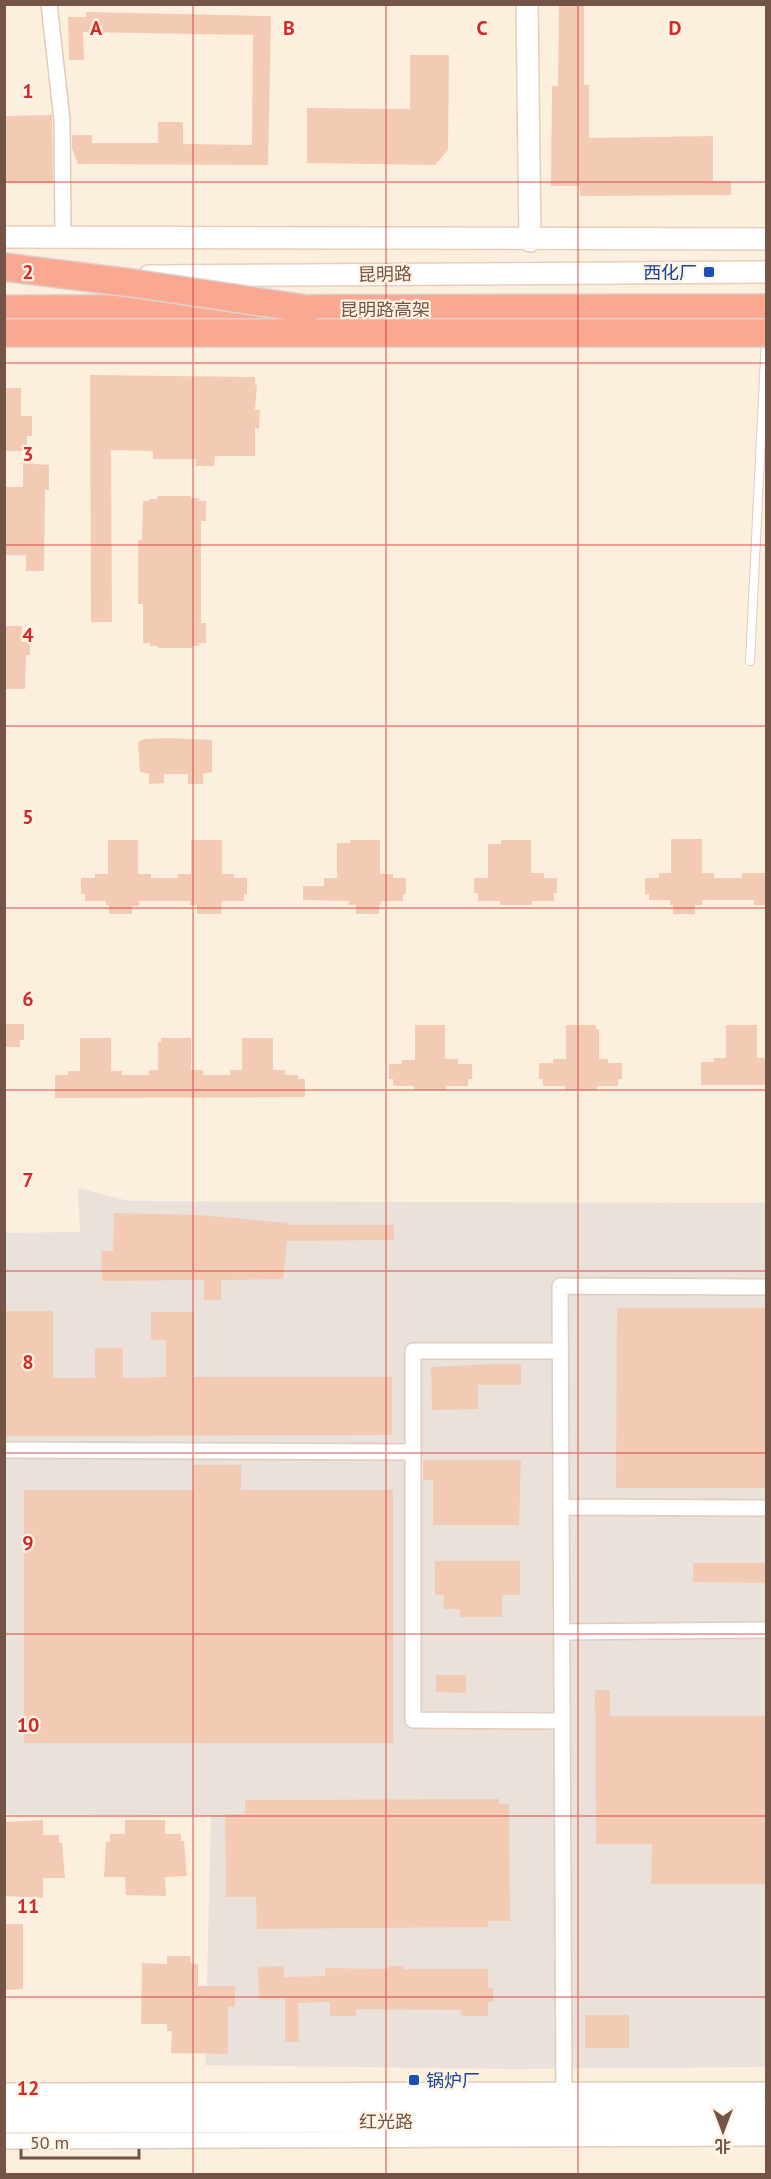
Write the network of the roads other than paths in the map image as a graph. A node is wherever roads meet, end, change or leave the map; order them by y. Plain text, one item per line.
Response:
1 (49, 4) edge
2 (527, 4) edge
3 (4, 237) edge
4 (63, 237) junction
5 (766, 239) edge
6 (530, 240) junction
7 (4, 267) edge
8 (766, 272) edge
9 (4, 278) edge
10 (766, 308) edge
11 (4, 309) edge
12 (307, 309) junction
13 (766, 324) edge
14 (4, 333) edge
15 (766, 333) edge
16 (750, 661) dead end
17 (766, 1287) edge
18 (561, 1351) junction
19 (4, 1450) edge
20 (413, 1452) junction
21 (561, 1507) junction
22 (766, 1508) edge
23 (766, 1630) edge
24 (562, 1632) junction
25 (562, 1721) junction
26 (766, 2090) edge
27 (4, 2091) edge
28 (564, 2098) junction
29 (4, 2106) edge
30 (766, 2106) edge
31 (766, 2121) edge
32 (4, 2122) edge
33 (766, 2138) edge
34 (4, 2141) edge

1 - 4 street
2 - 6 main road
3 - 4 main road, 昆明路
4 - 6 main road, 昆明路
5 - 6 main road, 昆明路
7 - 12 highway, bridge
8 - 9 main road, 昆明路
10 - 12 highway, 昆明路高架
11 - 12 highway, 昆明路高架, bridge
13 - 16 lane
14 - 15 highway, 昆明路高架, bridge
17 - 18 street
18 - 20 street
18 - 21 street
19 - 20 street
20 - 25 street
21 - 22 street
21 - 24 street
23 - 24 street
24 - 25 street
25 - 28 street
26 - 28 street
27 - 28 street
28 - 29 main road, 红光路
28 - 30 main road, 红光路
31 - 32 main road, 红光路
33 - 34 street

